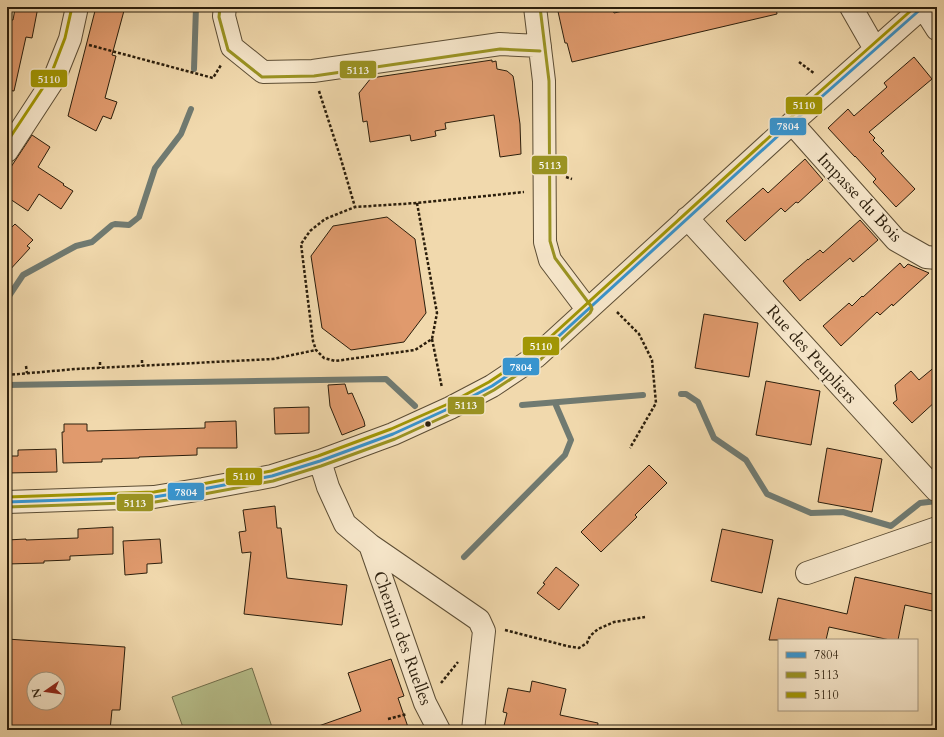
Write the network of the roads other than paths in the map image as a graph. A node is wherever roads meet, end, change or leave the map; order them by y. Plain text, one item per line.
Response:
1 (77, 7) edge
2 (225, 7) edge
3 (535, 7) edge
4 (851, 7) edge
5 (923, 7) edge
6 (937, 29) edge
7 (540, 46) junction
8 (875, 49) junction
9 (792, 123) junction
10 (7, 151) edge
11 (688, 218) junction
12 (937, 258) edge
13 (588, 309) junction
14 (320, 461) junction
15 (936, 490) dead end
16 (7, 502) edge
17 (937, 528) edge
18 (370, 545) junction
19 (807, 573) dead end
20 (439, 730) edge
21 (473, 730) edge

1 - 10 street
2 - 7 street
3 - 7 street
4 - 8 street
5 - 6 street
5 - 8 street
7 - 13 street
8 - 9 street
9 - 11 street
9 - 12 street, Impasse du Bois
11 - 13 street
11 - 15 street, Rue des Peupliers
13 - 14 street
14 - 16 street
14 - 18 street, Chemin des Ruelles
17 - 19 street
18 - 20 street, Chemin des Ruelles
18 - 21 street, Chemin des Ruelles

